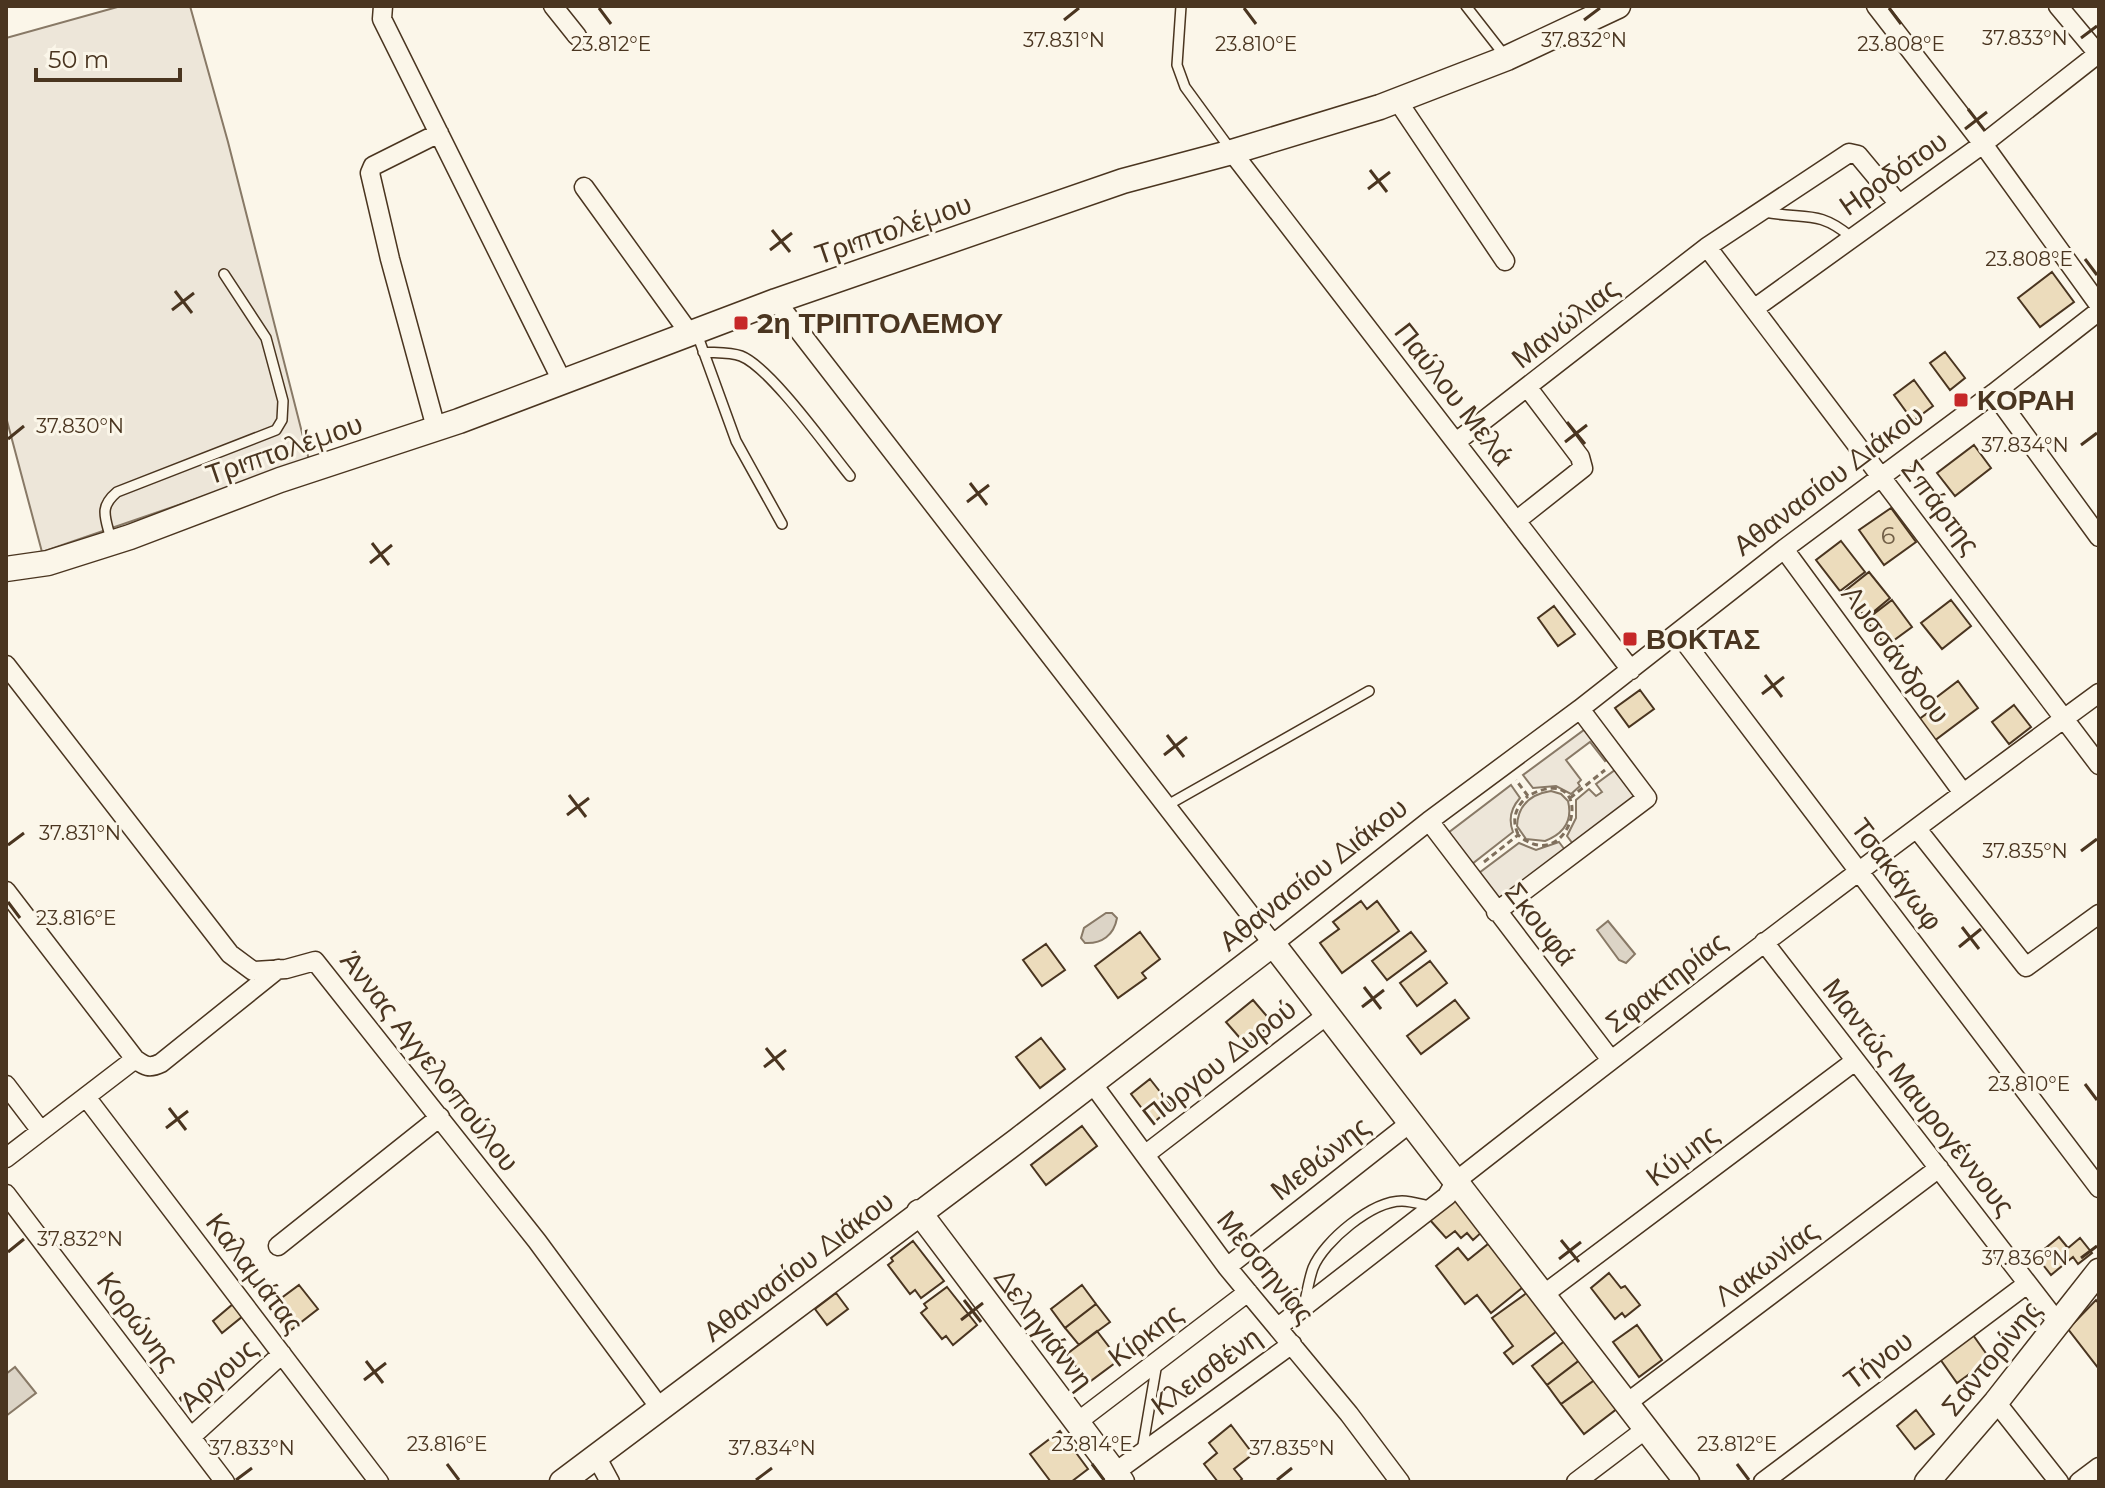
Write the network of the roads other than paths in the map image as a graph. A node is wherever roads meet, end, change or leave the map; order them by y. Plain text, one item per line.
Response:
1 (383, 6) edge
2 (553, 6) edge
3 (1181, 6) edge
4 (1466, 6) edge
5 (1618, 6) edge
6 (1876, 6) edge
7 (2058, 6) edge
8 (577, 36) dead end
9 (2099, 54) edge
10 (1507, 58) junction
11 (1397, 100) junction
12 (439, 133) junction
13 (1983, 144) junction
14 (1232, 152) junction
15 (584, 187) dead end
16 (1898, 203) junction
17 (1761, 211) junction
18 (1851, 237) junction
19 (1707, 247) junction
20 (1505, 261) dead end
21 (224, 274) dead end
22 (776, 301) junction
23 (1755, 308) junction
24 (2099, 308) edge
25 (696, 339) junction
26 (563, 383) junction
27 (1528, 388) junction
28 (1994, 393) junction
29 (436, 428) junction
30 (1456, 442) junction
31 (1881, 475) junction
32 (850, 476) dead end
33 (1516, 521) junction
34 (782, 524) dead end
35 (2099, 537) edge
36 (112, 543) junction
37 (1784, 549) junction
38 (6, 569) edge
39 (1678, 633) junction
40 (6, 665) edge
41 (1631, 670) junction
42 (1369, 691) dead end
43 (2099, 693) edge
44 (1580, 709) junction
45 (2065, 718) junction
46 (2099, 765) edge
47 (1963, 793) junction
48 (1166, 806) junction
49 (1429, 821) junction
50 (1917, 829) junction
51 (1861, 871) junction
52 (6, 891) edge
53 (1496, 912) junction
54 (2099, 914) edge
55 (1764, 942) junction
56 (1273, 944) junction
57 (278, 969) junction
58 (1327, 1015) junction
59 (135, 1059) junction
60 (1611, 1060) junction
61 (1855, 1061) junction
62 (1092, 1083) junction
63 (6, 1085) edge
64 (86, 1097) junction
65 (440, 1117) junction
66 (1410, 1123) junction
67 (41, 1131) junction
68 (1146, 1154) junction
69 (6, 1158) edge
70 (1939, 1168) junction
71 (1456, 1181) junction
72 (2099, 1188) edge
73 (6, 1194) edge
74 (1433, 1207) junction
75 (919, 1212) junction
76 (278, 1246) dead end
77 (1227, 1267) junction
78 (2096, 1282) edge
79 (2027, 1284) junction
80 (1248, 1292) junction
81 (1543, 1295) junction
82 (1304, 1307) junction
83 (2058, 1323) junction
84 (1278, 1327) junction
85 (1292, 1344) junction
86 (282, 1354) junction
87 (1158, 1360) junction
88 (1996, 1402) junction
89 (1627, 1403) junction
90 (660, 1408) junction
91 (1076, 1423) junction
92 (1646, 1429) junction
93 (191, 1437) junction
94 (1142, 1453) junction
95 (596, 1456) junction
96 (2099, 1467) edge
97 (1118, 1477) edge
98 (225, 1482) edge
99 (379, 1482) edge
100 (562, 1482) edge
101 (610, 1482) edge
102 (1400, 1482) edge
103 (1576, 1482) edge
104 (1687, 1482) edge
105 (1763, 1482) edge
106 (1927, 1482) edge
107 (2059, 1482) edge
108 (2079, 1482) edge

1 - 12 street
2 - 8 street
3 - 14 lane
4 - 10 lane
5 - 10 street, Τριπτολέμου
6 - 13 street
7 - 9 street
9 - 13 street, Ηροδότου
10 - 11 street, Τριπτολέμου
11 - 14 street, Τριπτολέμου
11 - 20 street
12 - 26 street
12 - 29 street
13 - 16 street, Ηροδότου
13 - 24 street
14 - 22 street, Τριπτολέμου
14 - 30 street, Παύλου Μελά
15 - 25 street
16 - 17 street, Μανώλιας
16 - 18 street, Ηροδότου
17 - 18 lane
17 - 19 street, Μανώλιας
18 - 23 street, Ηροδότου
19 - 23 street, Σπάρτης
19 - 27 street, Μανώλιας
21 - 36 lane
22 - 25 street, Τριπτολέμου
22 - 48 street
23 - 31 street, Σπάρτης
24 - 28 street, Αθανασίου Διάκου
25 - 26 street, Τριπτολέμου
25 - 32 lane
25 - 34 lane
26 - 29 street, Τριπτολέμου
27 - 30 street, Μανώλιας
27 - 33 street
28 - 31 street, Αθανασίου Διάκου
28 - 35 street
29 - 36 street, Τριπτολέμου
30 - 33 street, Παύλου Μελά
31 - 37 street, Αθανασίου Διάκου
31 - 45 street, Σπάρτης
33 - 41 street, Παύλου Μελά
36 - 38 street, Τριπτολέμου
37 - 39 street, Αθανασίου Διάκου
37 - 47 street, Λυσσάνδρου
39 - 41 street, Αθανασίου Διάκου
39 - 51 street, Τσακάγωφ
40 - 57 street, Άννας Αγγελοπούλου
41 - 44 street, Αθανασίου Διάκου
42 - 48 lane
43 - 45 street, Σφακτηρίας
44 - 49 street, Αθανασίου Διάκου
44 - 53 street
45 - 46 street, Σπάρτης
45 - 47 street, Σφακτηρίας
47 - 50 street, Σφακτηρίας
48 - 56 street
49 - 53 street, Σκουφά
49 - 56 street, Αθανασίου Διάκου
50 - 51 street, Σφακτηρίας
50 - 54 street
51 - 55 street, Σφακτηρίας
51 - 72 street, Τσακάγωφ
52 - 59 street
53 - 60 street, Σκουφά
55 - 60 street, Σφακτηρίας
55 - 61 street, Μαντώς Μαυρογέννους
56 - 58 street
56 - 62 street, Αθανασίου Διάκου
57 - 59 street
57 - 65 street, Άννας Αγγελοπούλου
58 - 66 street
58 - 68 street, Πύργου Δυρού
59 - 64 street
60 - 71 street, Σφακτηρίας
61 - 70 street, Μαντώς Μαυρογέννους
61 - 81 street, Κύμης
62 - 68 street, Μεσσηνίας
62 - 75 street, Αθανασίου Διάκου
63 - 67 street
64 - 67 street
64 - 86 street, Καλαμάτας
65 - 76 street
65 - 90 street, Άννας Αγγελοπούλου
66 - 71 street
66 - 77 street, Μεθώνης
67 - 69 street
68 - 77 street, Μεσσηνίας
70 - 79 street, Μαντώς Μαυρογέννους
70 - 89 street, Λακωνίας
71 - 74 street, Σφακτηρίας
71 - 81 street
73 - 93 street, Κορώνης
74 - 82 street, Σφακτηρίας
74 - 82 lane
75 - 90 street, Αθανασίου Διάκου
75 - 91 street, Δεληγιάννη
77 - 80 street, Μεσσηνίας
78 - 83 street, Σαντορίνης
79 - 83 street, Μαντώς Μαυρογέννους
79 - 105 street, Τήνου
80 - 84 street, Μεσσηνίας
80 - 87 street, Κίρκης
81 - 89 street
82 - 84 street, Σφακτηρίας
83 - 88 street, Σαντορίνης
84 - 85 street, Μεσσηνίας
85 - 94 street, Κλεισθένη
85 - 102 street, Μεσσηνίας
86 - 93 street, Άργους
86 - 99 street, Καλαμάτας
87 - 91 street, Κίρκης
87 - 94 lane
88 - 106 street, Σαντορίνης
88 - 107 street
89 - 92 street
90 - 95 street, Αθανασίου Διάκου
91 - 97 street, Δεληγιάννη
92 - 103 street
92 - 104 street
93 - 98 street, Κορώνης
94 - 97 street, Κλεισθένη
95 - 100 street, Αθανασίου Διάκου
95 - 101 street
96 - 108 street

